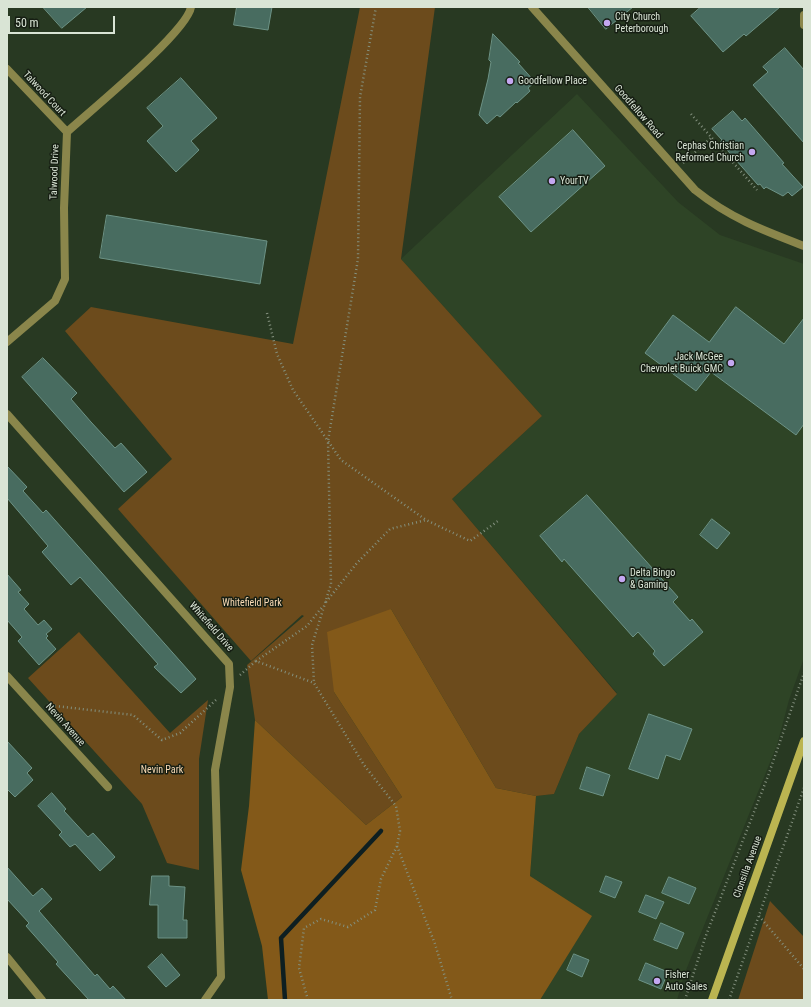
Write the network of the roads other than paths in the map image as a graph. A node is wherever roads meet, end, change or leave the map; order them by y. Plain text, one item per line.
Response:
1 (191, 7) edge
2 (532, 7) edge
3 (804, 15) edge
4 (804, 25) edge
5 (7, 68) edge
6 (67, 132) junction
7 (804, 246) edge
8 (7, 342) edge
9 (7, 414) edge
10 (7, 676) edge
11 (804, 741) edge
12 (108, 787) dead end
13 (7, 957) edge
14 (713, 999) edge
15 (42, 1000) edge
16 (205, 1000) edge

1 - 6 street, Talwood Drive
2 - 7 street, Goodfellow Road
3 - 4 street
5 - 6 street, Talwood Court
6 - 8 street, Talwood Drive
9 - 16 street, Whitefield Drive
10 - 12 street, Nevin Avenue
11 - 14 main road, Clonsilla Avenue
13 - 15 street

